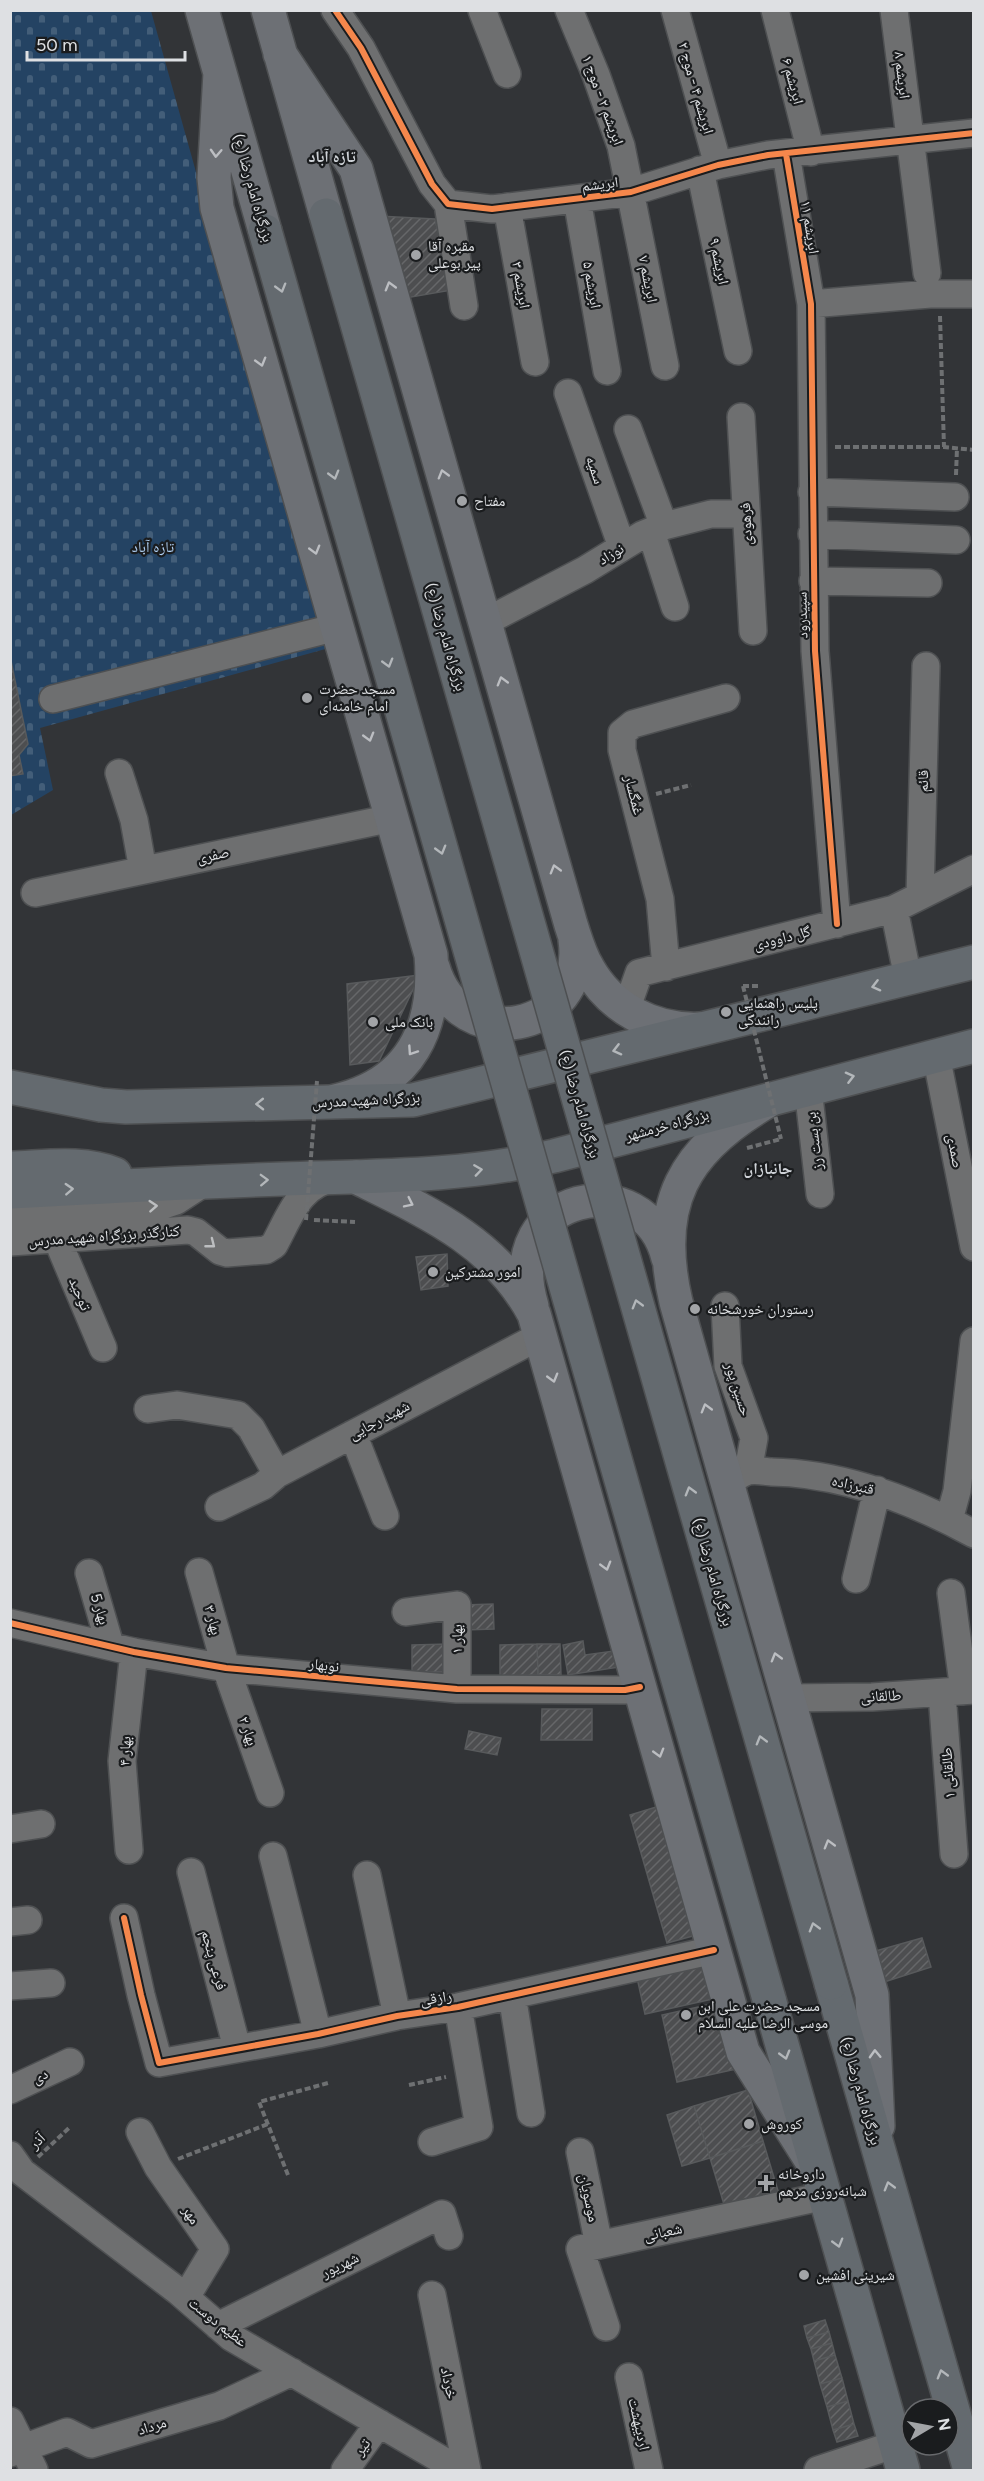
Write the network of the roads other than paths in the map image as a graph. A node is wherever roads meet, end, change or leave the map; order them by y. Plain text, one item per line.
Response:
1 (202, 10) edge
2 (335, 10) edge
3 (482, 10) edge
4 (568, 10) edge
5 (675, 10) edge
6 (775, 10) edge
7 (894, 10) edge
8 (269, 11) edge
9 (280, 54) junction
10 (220, 74) junction
11 (507, 74) dead end
12 (974, 133) edge
13 (910, 140) junction
14 (799, 153) junction
15 (709, 168) junction
16 (631, 192) junction
17 (577, 199) junction
18 (448, 204) junction
19 (507, 207) junction
20 (326, 215) joint
21 (265, 231) joint
22 (933, 283) junction
23 (974, 294) edge
24 (811, 304) junction
25 (464, 306) dead end
26 (738, 351) dead end
27 (535, 362) dead end
28 (665, 366) dead end
29 (607, 371) dead end
30 (568, 393) dead end
31 (741, 417) dead end
32 (628, 429) dead end
33 (812, 492) junction
34 (955, 497) dead end
35 (746, 514) junction
36 (658, 529) junction
37 (812, 534) junction
38 (956, 540) dead end
39 (622, 547) junction
40 (813, 581) junction
41 (927, 583) dead end
42 (675, 608) dead end
43 (485, 622) junction
44 (337, 627) junction
45 (753, 632) dead end
46 (926, 666) dead end
47 (726, 698) dead end
48 (53, 699) dead end
49 (119, 773) dead end
50 (392, 818) junction
51 (974, 869) edge
52 (143, 870) junction
53 (35, 893) dead end
54 (920, 896) junction
55 (894, 909) junction
56 (837, 924) junction
57 (571, 927) junction
58 (431, 958) junction
59 (974, 962) edge
60 (666, 967) junction
61 (908, 978) junction
62 (626, 1010) junction
63 (715, 1027) junction
64 (974, 1046) edge
65 (936, 1055) junction
66 (10, 1087) edge
67 (313, 1092) junction
68 (793, 1092) junction
69 (10, 1105) edge
70 (126, 1107) junction
71 (10, 1168) edge
72 (346, 1177) junction
73 (205, 1182) junction
74 (147, 1185) junction
75 (10, 1192) edge
76 (820, 1194) dead end
77 (10, 1216) edge
78 (57, 1239) junction
79 (10, 1242) edge
80 (974, 1247) edge
81 (670, 1269) junction
82 (725, 1306) dead end
83 (538, 1328) junction
84 (974, 1341) edge
85 (103, 1348) dead end
86 (971, 1385) edge
87 (148, 1409) dead end
88 (352, 1434) junction
89 (277, 1474) junction
90 (738, 1477) junction
91 (877, 1490) junction
92 (219, 1507) dead end
93 (385, 1516) dead end
94 (949, 1520) junction
95 (974, 1534) edge
96 (200, 1572) dead end
97 (89, 1573) dead end
98 (856, 1579) dead end
99 (951, 1593) dead end
100 (405, 1612) dead end
101 (10, 1623) edge
102 (122, 1648) junction
103 (226, 1668) junction
104 (640, 1687) junction
105 (457, 1689) junction
106 (960, 1691) edge
107 (788, 1698) junction
108 (270, 1793) dead end
109 (42, 1824) dead end
110 (10, 1829) edge
111 (129, 1850) dead end
112 (954, 1854) dead end
113 (273, 1856) dead end
114 (191, 1872) dead end
115 (367, 1875) dead end
116 (124, 1918) dead end
117 (714, 1950) junction
118 (51, 1983) dead end
119 (10, 1986) edge
120 (512, 1995) junction
121 (458, 2007) junction
122 (397, 2016) junction
123 (318, 2034) junction
124 (237, 2048) junction
125 (70, 2062) dead end
126 (10, 2091) edge
127 (531, 2113) dead end
128 (140, 2132) dead end
129 (432, 2142) dead end
130 (580, 2152) dead end
131 (880, 2155) junction
132 (16, 2164) edge
133 (822, 2184) junction
134 (449, 2236) dead end
135 (599, 2245) junction
136 (432, 2295) dead end
137 (186, 2297) junction
138 (218, 2326) junction
139 (606, 2327) dead end
140 (292, 2372) junction
141 (629, 2377) dead end
142 (10, 2421) edge
143 (379, 2423) junction
144 (23, 2457) edge
145 (900, 2457) edge
146 (345, 2470) edge
147 (459, 2470) edge
148 (467, 2470) edge
149 (650, 2470) edge
150 (818, 2470) edge
151 (970, 2470) edge

1 - 10 main road, بزرگراه امام رضا (ع)
2 - 18 street
3 - 11 street
4 - 16 street, ابریشم ۲ - موج ۱
5 - 15 street, ابریشم ۴ - موج ۲
6 - 14 street, ابریشم ۶
7 - 13 street, ابریشم ۸
8 - 9 main road, بزرگراه امام رضا (ع)
9 - 20 main road, بزرگراه امام رضا (ع)
43 -> 9 main road, بزرگراه امام رضا (ع)
10 - 21 main road, بزرگراه امام رضا (ع)
10 -> 44 main road, بزرگراه امام رضا (ع)
12 - 13 street, ابریشم
13 - 14 street, ابریشم
13 - 22 street, ابریشم ۸
14 - 15 street, ابریشم
14 - 24 street, ابریشم ۱۱
15 - 16 street, ابریشم
15 - 26 street, ابریشم ۹
16 - 17 street, ابریشم
16 - 28 street, ابریشم ۷
17 - 19 street, ابریشم
17 - 29 street, ابریشم ۵
18 - 19 street, ابریشم
18 - 25 street
19 - 27 street, ابریشم ۳
131 -> 20 highway, بزرگراه امام رضا (ع), bridge
21 -> 133 highway, بزرگراه امام رضا (ع), bridge
22 - 23 street
22 - 24 street
24 - 33 street, سپیدرود
30 - 39 street, سمیه
31 - 35 street, فرهودی
32 - 36 street
33 - 34 street
33 - 37 street, سپیدرود
35 - 36 street, نوزاد
35 - 45 street, فرهودی
36 - 39 street, نوزاد
36 - 42 street
37 - 38 street
37 - 40 street, سپیدرود
39 - 43 street, نوزاد
40 - 41 street
40 - 56 street, سپیدرود
57 -> 43 main road, بزرگراه امام رضا (ع)
44 - 48 street
44 -> 50 main road, بزرگراه امام رضا (ع)
46 - 54 street, قائم
47 - 60 street, غمگسار
49 - 52 street
50 - 52 street, صفری
50 - 58 main road, بزرگراه امام رضا (ع)
51 - 54 street
52 - 53 street, صفری
54 - 55 street
55 - 56 street, گل داوودی
55 - 61 street
56 - 60 street, گل داوودی
57 - 58 main road
57 - 62 main road
58 -> 67 main road
59 - 61 highway
60 - 62 street, گل داوودی
61 -> 63 highway
62 - 63 main road
63 -> 67 highway, بزرگراه شهید مدرس
64 - 65 highway, بزرگراه خرمشهر
68 -> 65 highway, بزرگراه خرمشهر
65 - 80 street, صمدی
66 - 70 highway, بزرگراه شهید مدرس
67 -> 70 highway, بزرگراه شهید مدرس
72 -> 68 highway, بزرگراه خرمشهر
68 - 76 street, بن بست رز
68 - 81 main road, بزرگراه امام رضا (ع)
69 - 70 highway
71 - 74 highway
73 -> 72 highway
78 -> 72 street, کنارگذر بزرگراه شهید مدرس
72 -> 83 main road, بزرگراه امام رضا (ع)
73 - 74 highway
77 -> 73 street
75 -> 74 highway
78 - 79 street, کنارگذر بزرگراه شهید مدرس
78 - 85 street, توحید
81 - 83 main road
90 -> 81 main road, بزرگراه امام رضا (ع)
82 - 90 street, حسین پور
83 - 88 street, شهید رجایی
83 -> 104 main road, بزرگراه امام رضا (ع)
84 - 86 street
86 - 94 street
87 - 89 street
88 - 89 street, شهید رجایی
88 - 93 street
89 - 92 street, شهید رجایی
90 - 91 street, قنبرزاده
107 -> 90 main road, بزرگراه امام رضا (ع)
91 - 94 street, قنبرزاده
91 - 98 street
94 - 95 street, قنبرزاده
96 - 103 street, بهار ۳
97 - 102 street, بهار 5
99 - 106 street, طالقانی ۱
100 - 105 street, بهار ۱
101 - 102 street, نوبهار
102 - 103 street, نوبهار
102 - 111 street, بهار ۴
103 - 105 street, نوبهار
103 - 108 street, بهار ۲
104 - 105 street, نوبهار
104 -> 117 main road, بزرگراه امام رضا (ع)
106 - 107 street, طالقانی
106 - 112 street, طالقانی ۱
131 -> 107 main road, بزرگراه امام رضا (ع)
109 - 110 street
113 - 123 street
114 - 124 street, فرعی پنجم
115 - 122 street
116 - 124 street, رازقی
117 - 120 street, رازقی
117 - 133 main road, بزرگراه امام رضا (ع)
118 - 119 street
120 - 121 street, رازقی
120 - 127 street
121 - 122 street, رازقی
121 - 129 street
122 - 123 street, رازقی
123 - 124 street, رازقی
125 - 126 street, دی
128 - 137 street, مهر
130 - 135 street, موسویان
151 -> 131 highway, بزرگراه امام رضا (ع)
132 - 137 street, عظیم دوست
133 - 135 street, شعبانی
133 -> 145 highway, بزرگراه امام رضا (ع)
134 - 138 street, شهریور
135 - 139 street, شعبانی
136 - 148 street, خرداد
137 - 138 street, عظیم دوست
138 - 140 street, عظیم دوست
140 - 143 street, عظیم دوست
140 - 144 street, مرداد
141 - 149 street, اردیبهشت
142 - 144 street
143 - 146 street, تیر
143 - 147 street, عظیم دوست
145 - 150 street

